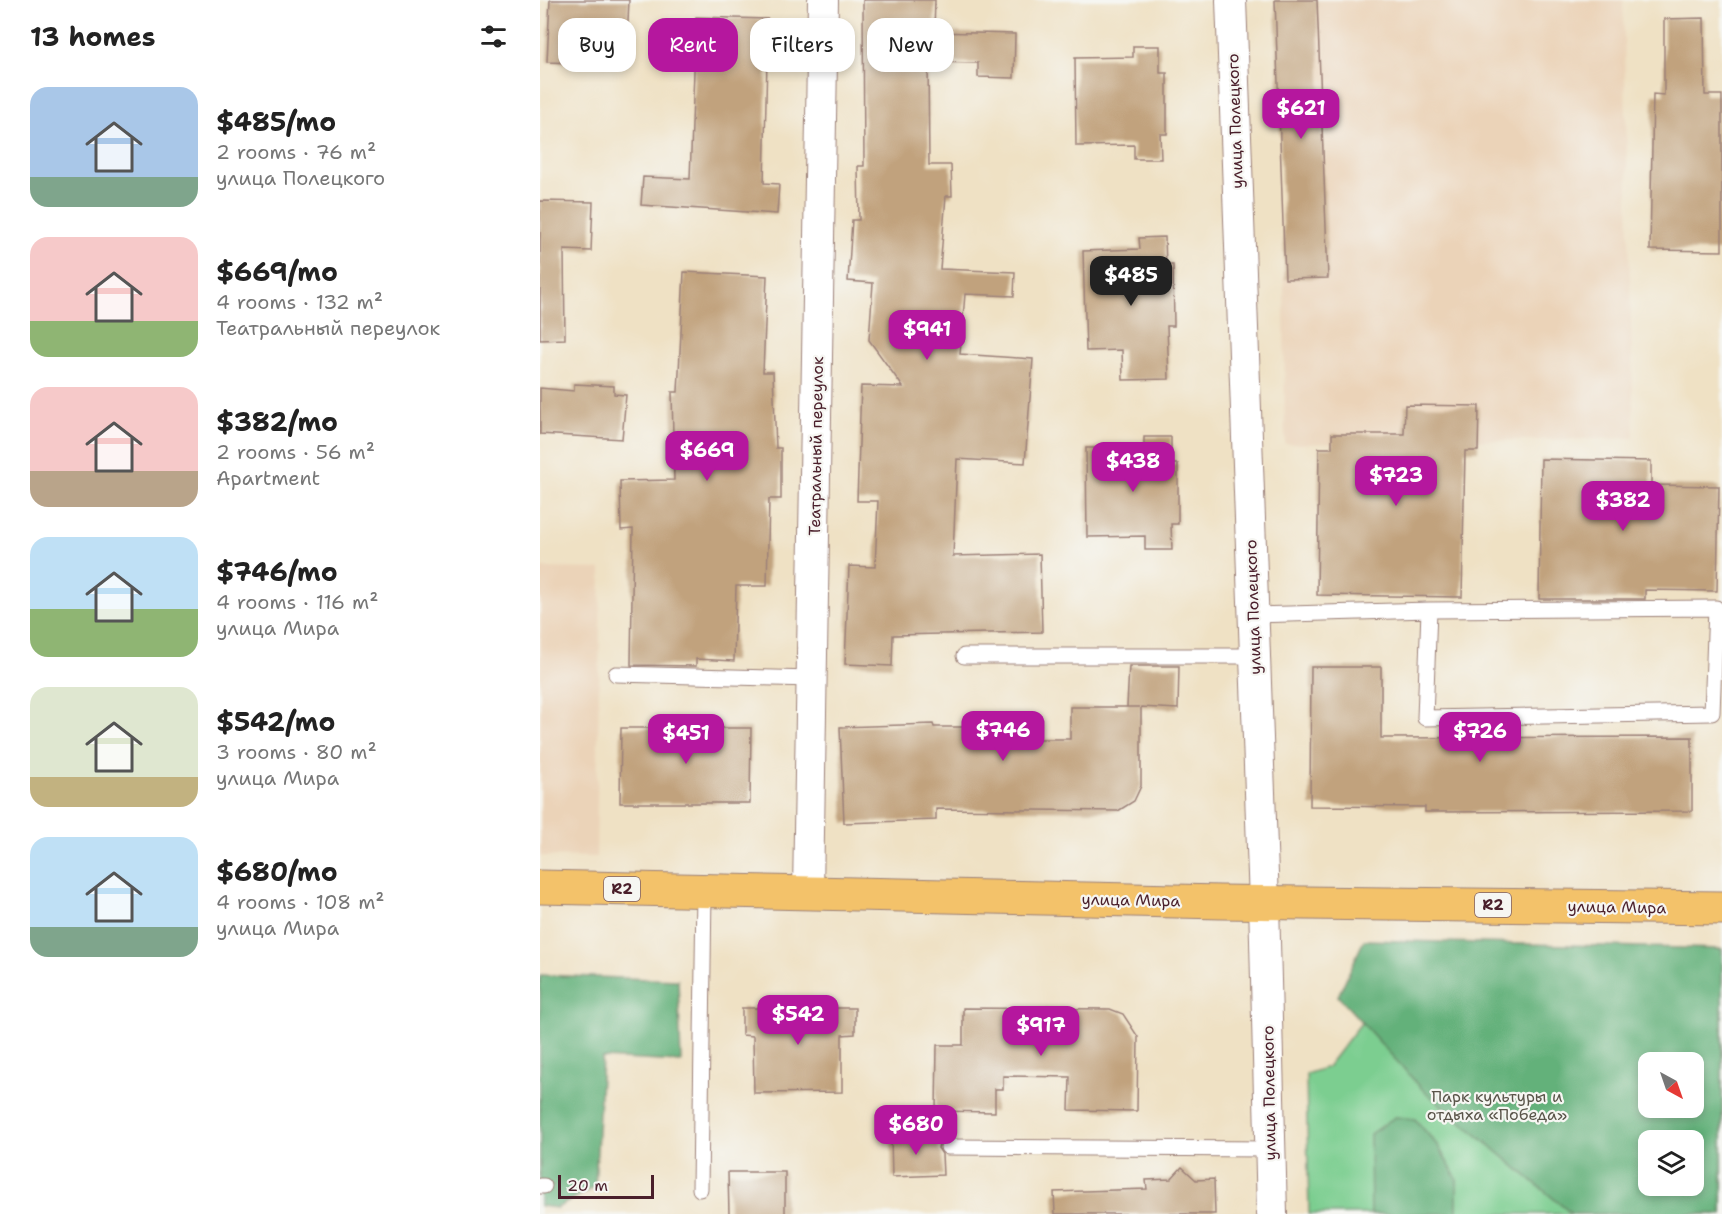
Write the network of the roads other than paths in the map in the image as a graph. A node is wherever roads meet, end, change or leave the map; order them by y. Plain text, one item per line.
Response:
1 (823, 0) edge
2 (1231, 0) edge
3 (1429, 610) junction
4 (1254, 615) junction
5 (964, 656) dead end
6 (1255, 656) junction
7 (616, 674) dead end
8 (812, 679) junction
9 (540, 888) edge
10 (704, 890) junction
11 (808, 892) junction
12 (1264, 902) junction
13 (1722, 908) edge
14 (948, 1147) dead end
15 (1270, 1149) junction
16 (700, 1189) dead end
17 (1272, 1214) edge

1 - 8 street, Театральный переулок
2 - 4 street, улица Полецкого
3 - 3 lane
3 - 4 lane
4 - 6 street, улица Полецкого
5 - 6 lane
6 - 12 street, улица Полецкого
7 - 8 lane
8 - 11 street, Театральный переулок
9 - 10 main road, улица Мира / R2
10 - 11 main road, улица Мира / R2
10 - 16 lane
11 - 12 main road, улица Мира / R2
12 - 13 main road, улица Мира / R2
12 - 15 street, улица Полецкого
14 - 15 lane
15 - 17 street, улица Полецкого

